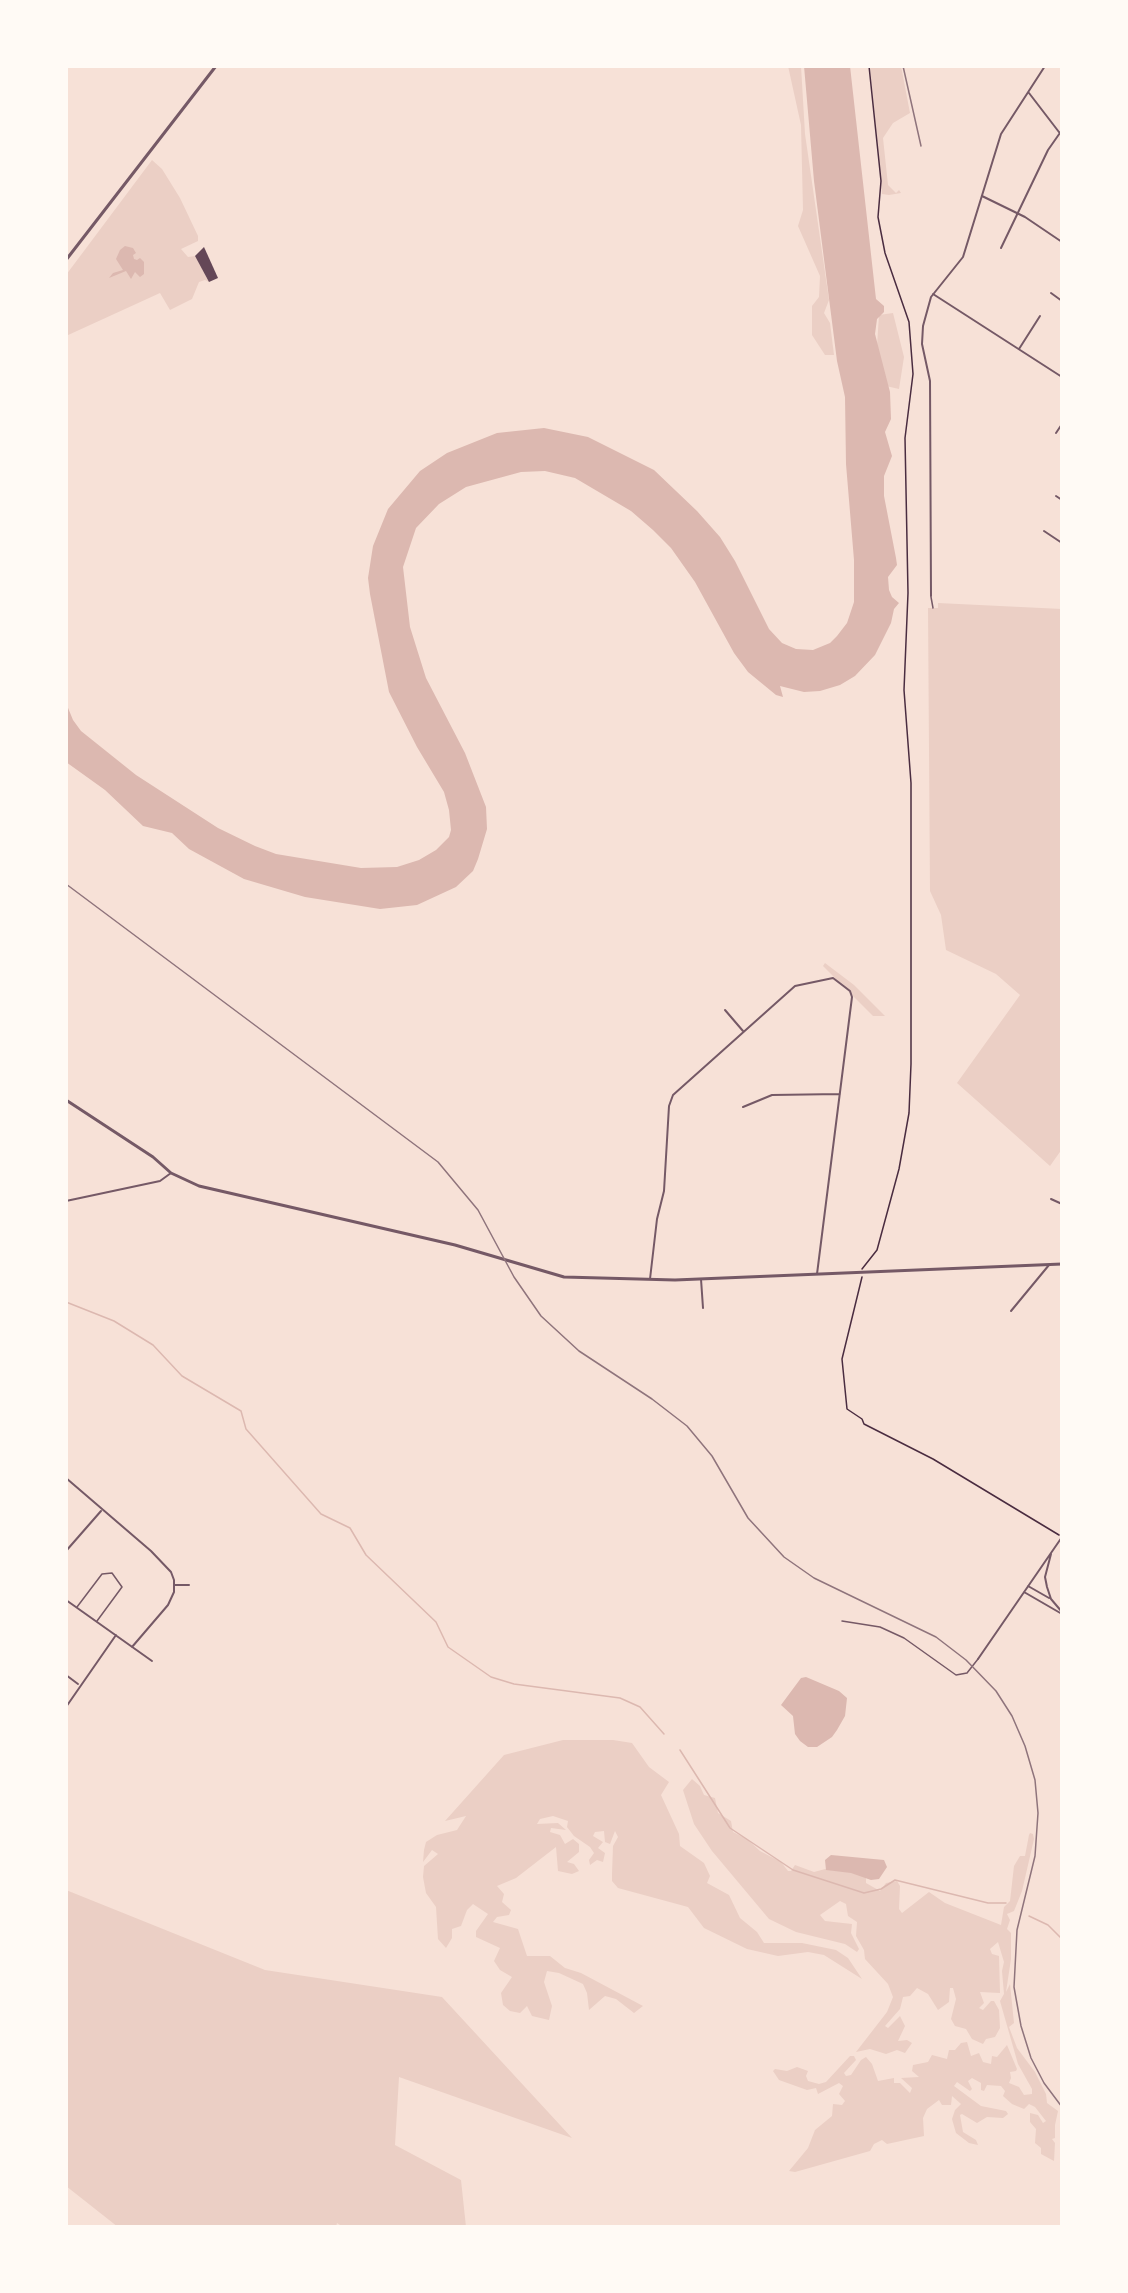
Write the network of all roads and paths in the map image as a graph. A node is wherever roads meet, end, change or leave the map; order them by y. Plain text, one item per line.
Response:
1 (217, 66) edge
2 (869, 66) edge
3 (1045, 66) edge
4 (1028, 92) junction
5 (1062, 130) edge
6 (1061, 135) edge
7 (982, 196) junction
8 (1017, 213) junction
9 (1062, 242) edge
10 (1001, 248) dead end
11 (66, 260) edge
12 (1051, 293) dead end
13 (933, 294) junction
14 (1062, 301) edge
15 (1040, 316) dead end
16 (1019, 349) junction
17 (1062, 376) edge
18 (1062, 424) edge
19 (1056, 433) dead end
20 (1056, 496) dead end
21 (1062, 500) edge
22 (1044, 531) dead end
23 (1062, 543) edge
24 (931, 596) joint
25 (933, 608) dead end
26 (725, 1010) dead end
27 (743, 1031) junction
28 (840, 1094) junction
29 (66, 1100) edge
30 (743, 1107) dead end
31 (171, 1173) junction
32 (1051, 1199) dead end
33 (1062, 1199) edge
34 (66, 1201) edge
35 (1061, 1203) edge
36 (1062, 1264) edge
37 (1049, 1265) junction
38 (862, 1270) dead end
39 (817, 1274) junction
40 (862, 1276) dead end
41 (701, 1279) junction
42 (650, 1280) junction
43 (702, 1308) dead end
44 (1011, 1311) dead end
45 (66, 1478) edge
46 (101, 1511) junction
47 (1062, 1537) edge
48 (66, 1551) edge
49 (1052, 1551) junction
50 (175, 1585) junction
51 (189, 1585) dead end
52 (1028, 1586) junction
53 (1024, 1592) junction
54 (1050, 1598) junction
55 (66, 1600) edge
56 (1045, 1604) junction
57 (77, 1608) junction
58 (1062, 1613) edge
59 (842, 1621) dead end
60 (97, 1622) junction
61 (116, 1635) junction
62 (132, 1647) junction
63 (978, 1659) joint
64 (152, 1661) dead end
65 (66, 1675) edge
66 (80, 1684) junction
67 (66, 1707) edge

1 - 11 street
2 - 38 path
3 - 4 street
4 - 6 street
4 - 7 street
5 - 6 street
6 - 8 street
7 - 8 street
7 - 13 street
8 - 9 street
8 - 10 street
12 - 14 street
13 - 16 street
13 - 24 street
15 - 16 street
16 - 17 street
18 - 19 street
20 - 21 street
22 - 23 street
24 - 25 lane
26 - 27 street
27 - 28 street
27 - 42 street
28 - 30 street
28 - 39 street
29 - 31 street
31 - 34 street
31 - 42 street
32 - 35 street
33 - 35 street
36 - 37 street
37 - 39 street
37 - 44 street
39 - 41 street
40 - 47 path
41 - 42 street
41 - 43 street
45 - 46 street
46 - 48 street
46 - 50 street
47 - 49 street
49 - 52 street
49 - 54 street
50 - 51 street
50 - 62 street
52 - 53 street
52 - 54 street
53 - 56 street
53 - 63 street
54 - 56 street
54 - 58 street
55 - 57 street
56 - 58 street
57 - 60 street
57 - 60 lane
59 - 63 lane
60 - 61 street
61 - 62 street
61 - 66 street
62 - 64 street
65 - 66 street
66 - 67 street

